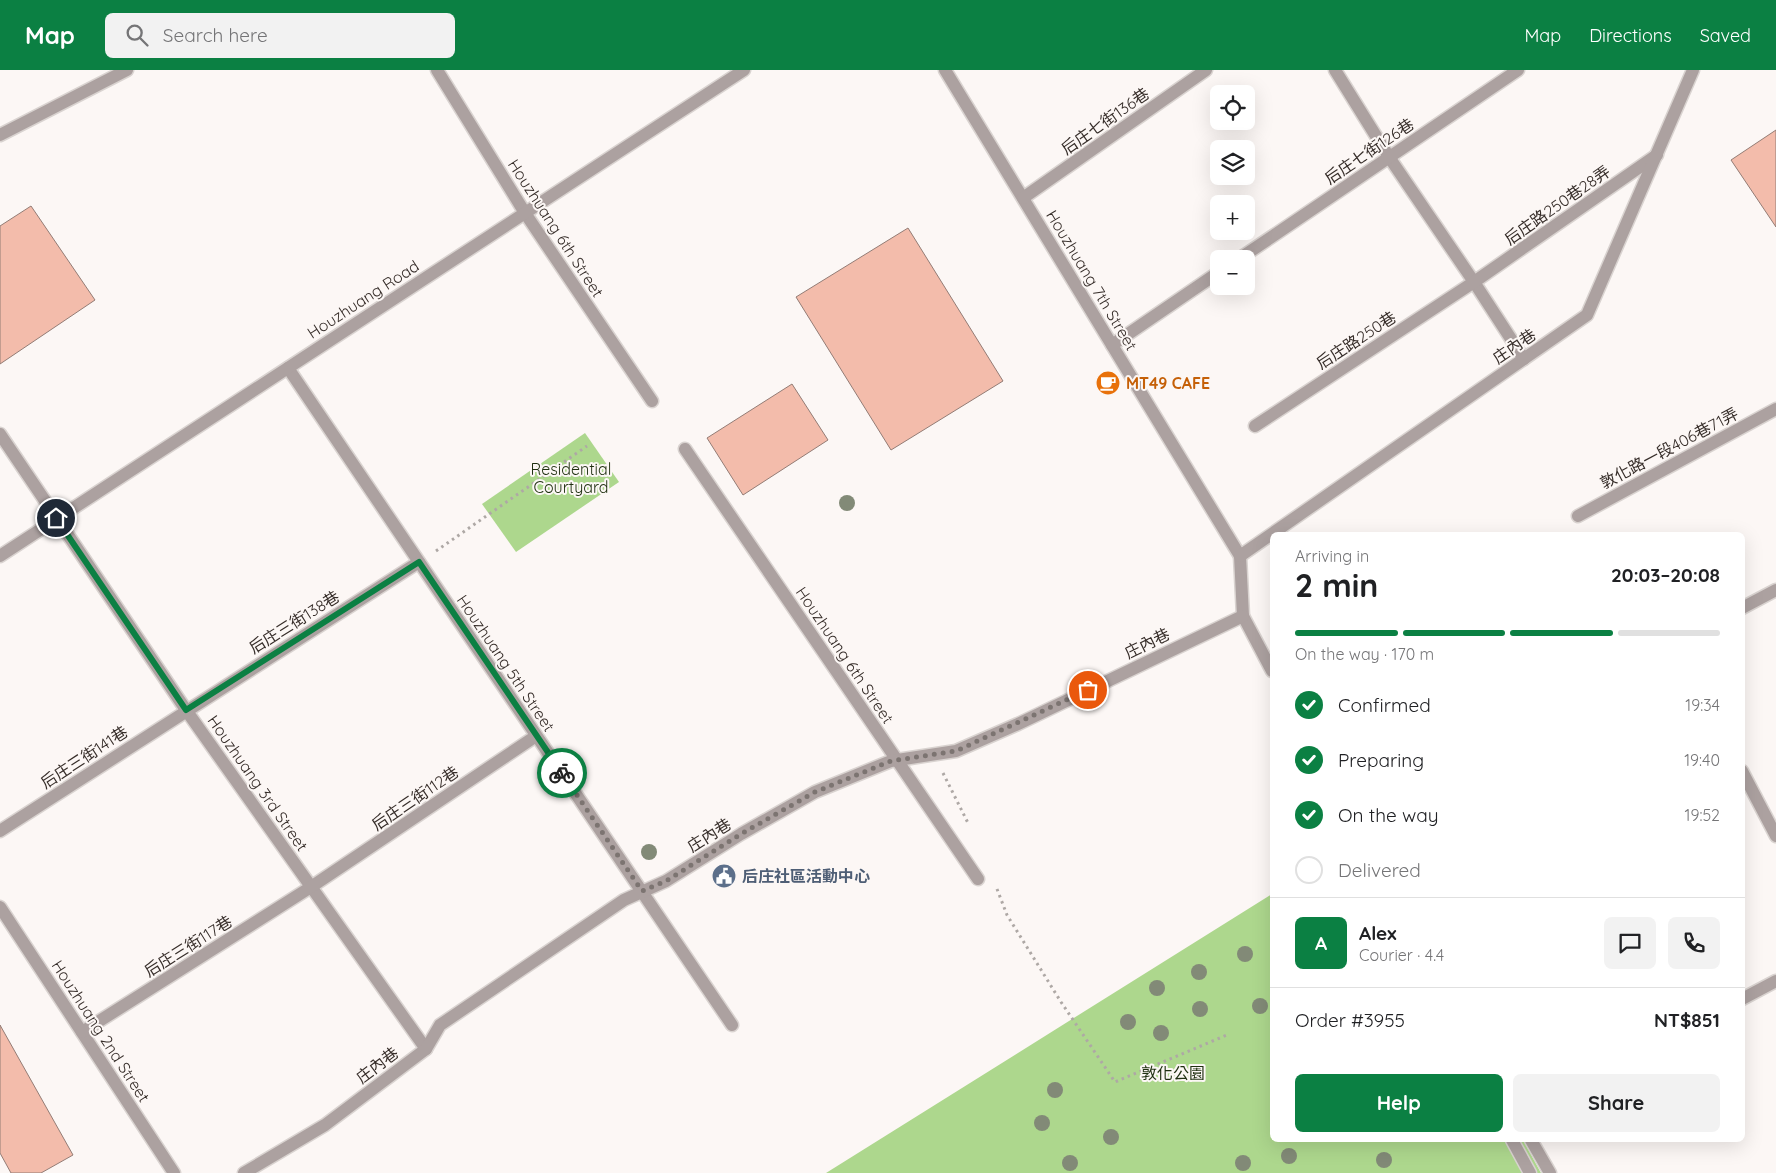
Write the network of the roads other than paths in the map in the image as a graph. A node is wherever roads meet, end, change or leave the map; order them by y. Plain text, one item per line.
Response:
1 (127, 70) edge
2 (437, 70) edge
3 (744, 70) edge
4 (945, 70) edge
5 (1206, 70) edge
6 (1335, 70) edge
7 (1518, 70) edge
8 (1692, 70) edge
9 (0, 135) edge
10 (1658, 154) junction
11 (1389, 157) junction
12 (1023, 198) junction
13 (525, 213) junction
14 (1252, 250) edge
15 (1210, 278) edge
16 (1474, 282) junction
17 (1112, 345) junction
18 (1524, 359) junction
19 (288, 368) junction
20 (652, 401) dead end
21 (1776, 410) edge
22 (1255, 426) dead end
23 (0, 434) edge
24 (686, 450) dead end
25 (1578, 516) dead end
26 (56, 518) junction
27 (1275, 532) edge
28 (1270, 535) edge
29 (0, 556) edge
30 (1240, 556) junction
31 (419, 562) junction
32 (1776, 590) edge
33 (1745, 606) edge
34 (1242, 616) junction
35 (1270, 666) edge
36 (186, 710) junction
37 (536, 736) junction
38 (897, 760) junction
39 (1745, 777) edge
40 (0, 831) edge
41 (1776, 836) edge
42 (978, 879) dead end
43 (311, 888) junction
44 (642, 891) junction
45 (0, 907) edge
46 (1776, 981) edge
47 (1745, 998) edge
48 (732, 1025) dead end
49 (82, 1032) junction
50 (426, 1048) junction
51 (1513, 1142) edge
52 (1531, 1142) edge
53 (174, 1173) edge
54 (244, 1173) edge
55 (1530, 1173) edge
56 (1550, 1173) edge

1 - 9 street
2 - 13 street, Houzhuang 6th Street
3 - 13 street, Houzhuang Road
4 - 12 street, Houzhuang 7th Street
5 - 12 street, 后庄七街136巷
6 - 11 street
7 - 11 street, 后庄七街126巷
8 - 10 street, 庄內巷
10 - 16 street, 后庄路250巷28弄
10 - 18 street, 庄內巷
11 - 14 street, 后庄七街126巷
11 - 16 street
12 - 17 street, Houzhuang 7th Street
13 - 19 street, Houzhuang Road
13 - 20 street, Houzhuang 6th Street
15 - 17 street
16 - 18 street
16 - 22 street, 后庄路250巷
17 - 30 street, Houzhuang 7th Street
18 - 27 street, 庄內巷
19 - 26 street, Houzhuang Road
19 - 31 street, Houzhuang 5th Street
21 - 25 street, 敦化路一段406巷71弄
23 - 26 street, Houzhuang 3rd Street
24 - 38 street, Houzhuang 6th Street
26 - 29 street, Houzhuang Road
26 - 36 street, Houzhuang 3rd Street
28 - 30 street, 庄內巷
30 - 34 street, Houzhuang 7th Street
31 - 36 street, 后庄三街138巷
31 - 37 street, Houzhuang 5th Street
32 - 33 street
34 - 35 street, Houzhuang 7th Street
34 - 38 street, 庄內巷
36 - 40 street, 后庄三街141巷
36 - 43 street, Houzhuang 3rd Street
37 - 43 street, 后庄三街112巷
37 - 44 street, Houzhuang 5th Street
38 - 42 street, Houzhuang 6th Street
38 - 44 street, 庄內巷
39 - 41 street
43 - 49 street, 后庄三街117巷
43 - 50 street, Houzhuang 3rd Street
44 - 48 street, Houzhuang 5th Street
44 - 50 street, 庄內巷
45 - 49 street, Houzhuang 2nd Street
46 - 47 street
49 - 53 street, Houzhuang 2nd Street
50 - 54 street, 庄內巷
51 - 55 street
52 - 56 street

